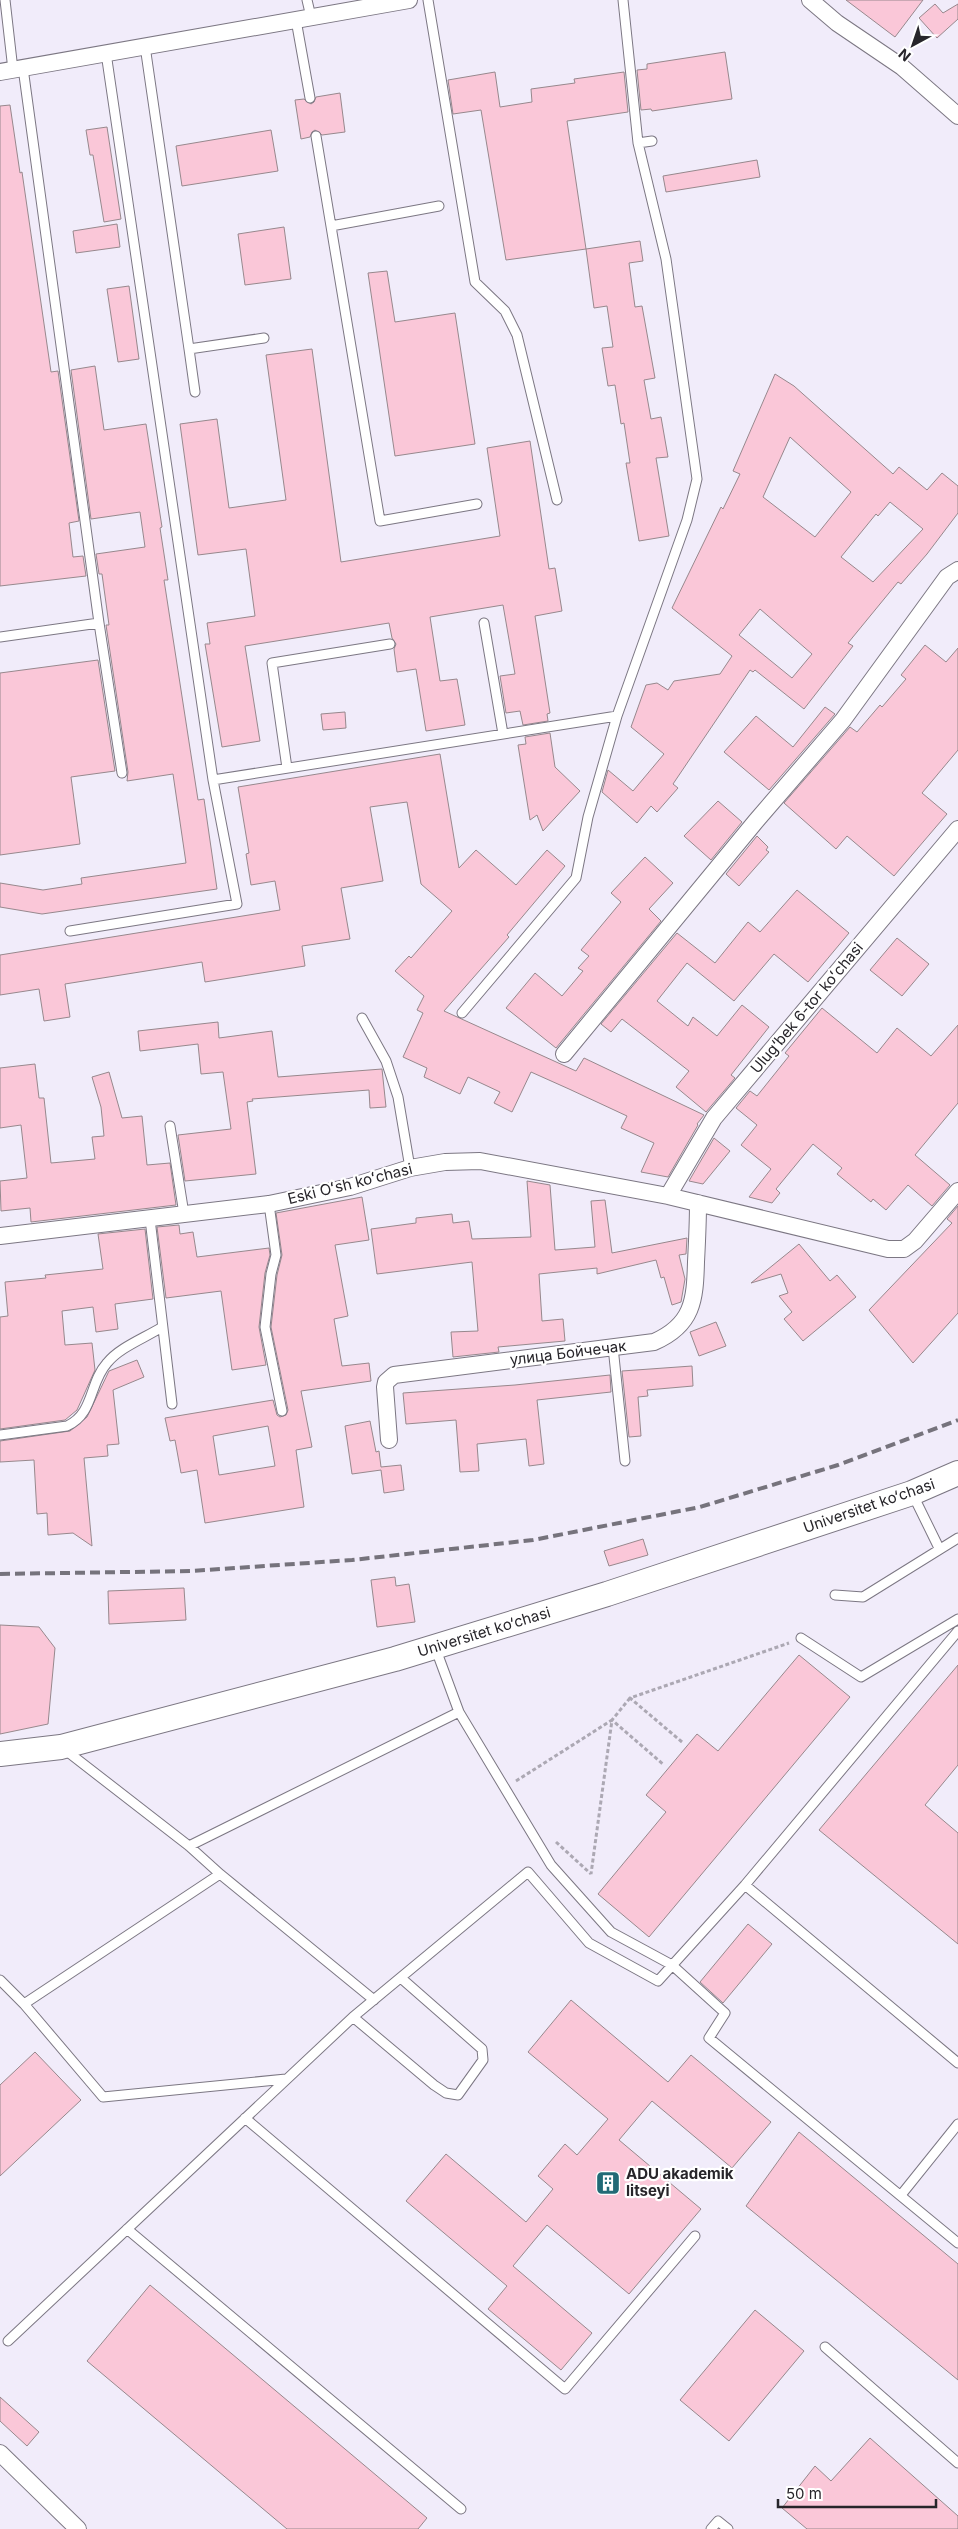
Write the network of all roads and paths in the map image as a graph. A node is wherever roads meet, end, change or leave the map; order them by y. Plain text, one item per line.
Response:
1 (5, 0) edge
2 (307, 0) edge
3 (408, 0) edge
4 (428, 0) edge
5 (623, 0) edge
6 (810, 0) edge
7 (304, 19) junction
8 (145, 46) junction
9 (106, 53) junction
10 (12, 70) edge
11 (310, 98) dead end
12 (958, 116) edge
13 (316, 136) dead end
14 (652, 140) dead end
15 (638, 143) junction
16 (439, 206) dead end
17 (331, 226) junction
18 (264, 338) dead end
19 (188, 349) junction
20 (195, 392) dead end
21 (557, 500) dead end
22 (477, 504) dead end
23 (958, 570) edge
24 (99, 623) junction
25 (484, 623) dead end
26 (0, 637) edge
27 (390, 644) dead end
28 (617, 716) junction
29 (503, 734) junction
30 (287, 768) junction
31 (122, 773) dead end
32 (214, 780) junction
33 (958, 829) edge
34 (70, 932) dead end
35 (462, 1013) dead end
36 (362, 1018) dead end
37 (564, 1054) dead end
38 (170, 1126) dead end
39 (410, 1168) junction
40 (958, 1191) edge
41 (668, 1196) junction
42 (269, 1204) junction
43 (698, 1204) junction
44 (184, 1214) junction
45 (150, 1219) junction
46 (0, 1236) edge
47 (162, 1327) junction
48 (613, 1347) junction
49 (172, 1404) dead end
50 (282, 1411) dead end
51 (0, 1435) edge
52 (389, 1440) dead end
53 (624, 1461) dead end
54 (958, 1473) edge
55 (912, 1493) junction
56 (958, 1538) edge
57 (940, 1548) junction
58 (835, 1595) dead end
59 (958, 1619) edge
60 (958, 1630) edge
61 (801, 1638) joint
62 (435, 1646) junction
63 (630, 1698) junction
64 (459, 1712) junction
65 (612, 1720) junction
66 (682, 1742) dead end
67 (62, 1747) junction
68 (0, 1754) edge
69 (664, 1765) dead end
70 (516, 1781) dead end
71 (189, 1846) junction
72 (220, 1874) junction
73 (591, 1874) dead end
74 (745, 1885) junction
75 (672, 1966) junction
76 (401, 1978) junction
77 (0, 1980) edge
78 (374, 2000) junction
79 (24, 2004) junction
80 (354, 2017) junction
81 (958, 2063) edge
82 (286, 2079) junction
83 (244, 2118) junction
84 (958, 2124) edge
85 (901, 2195) junction
86 (127, 2229) junction
87 (695, 2236) dead end
88 (958, 2243) edge
89 (8, 2341) dead end
90 (825, 2347) dead end
91 (0, 2453) edge
92 (958, 2463) edge
93 (461, 2509) dead end
94 (78, 2529) edge
95 (711, 2529) edge
96 (728, 2529) edge

1 - 10 lane
2 - 7 lane
3 - 7 street
4 - 21 lane
5 - 15 lane
6 - 12 street
7 - 8 street
7 - 11 lane
8 - 9 street
8 - 19 lane
9 - 10 street
9 - 32 lane
10 - 24 lane
13 - 17 lane
14 - 15 lane
15 - 28 lane
16 - 17 lane
17 - 22 lane
18 - 19 lane
19 - 20 lane
23 - 37 street
24 - 26 lane
24 - 31 lane
25 - 29 lane
27 - 30 lane
28 - 29 lane
28 - 35 lane
29 - 30 lane
30 - 32 lane
32 - 34 lane
33 - 41 street, Ulug‘bek 6-tor koʻchasi
36 - 39 lane
38 - 44 lane
39 - 41 street, Eski Oʻsh koʻchasi
39 - 42 street, Eski Oʻsh koʻchasi
40 - 43 street, Eski Oʻsh koʻchasi
41 - 43 street, Eski Oʻsh koʻchasi
42 - 44 street, Eski Oʻsh koʻchasi
42 - 50 lane
43 - 48 street, улица Бойчечак
44 - 45 street, Eski Oʻsh koʻchasi
45 - 46 street, Eski Oʻsh koʻchasi
45 - 47 lane
47 - 49 lane
47 - 51 lane
48 - 52 street, улица Бойчечак
48 - 53 lane
54 - 55 main road, Universitet kо‘chasi
55 - 57 lane
55 - 62 main road, Universitet kо‘chasi
56 - 57 lane
57 - 58 lane
59 - 61 lane
60 - 74 lane
61 - 63 path
62 - 64 lane
62 - 67 main road, Universitet kо‘chasi
63 - 65 path
63 - 66 path
64 - 71 lane
64 - 75 lane
65 - 69 path
65 - 70 path
65 - 73 path
67 - 68 main road, Universitet kо‘chasi
67 - 71 lane
71 - 72 lane
72 - 78 lane
72 - 79 lane
74 - 75 lane
74 - 81 lane
75 - 76 lane
75 - 85 lane
76 - 78 lane
76 - 80 lane
77 - 79 lane
78 - 80 lane
79 - 82 lane
80 - 82 lane
82 - 83 lane
83 - 86 lane
83 - 87 lane
84 - 85 lane
85 - 88 lane
86 - 89 lane
86 - 93 lane
90 - 92 lane
91 - 94 street
95 - 96 lane

